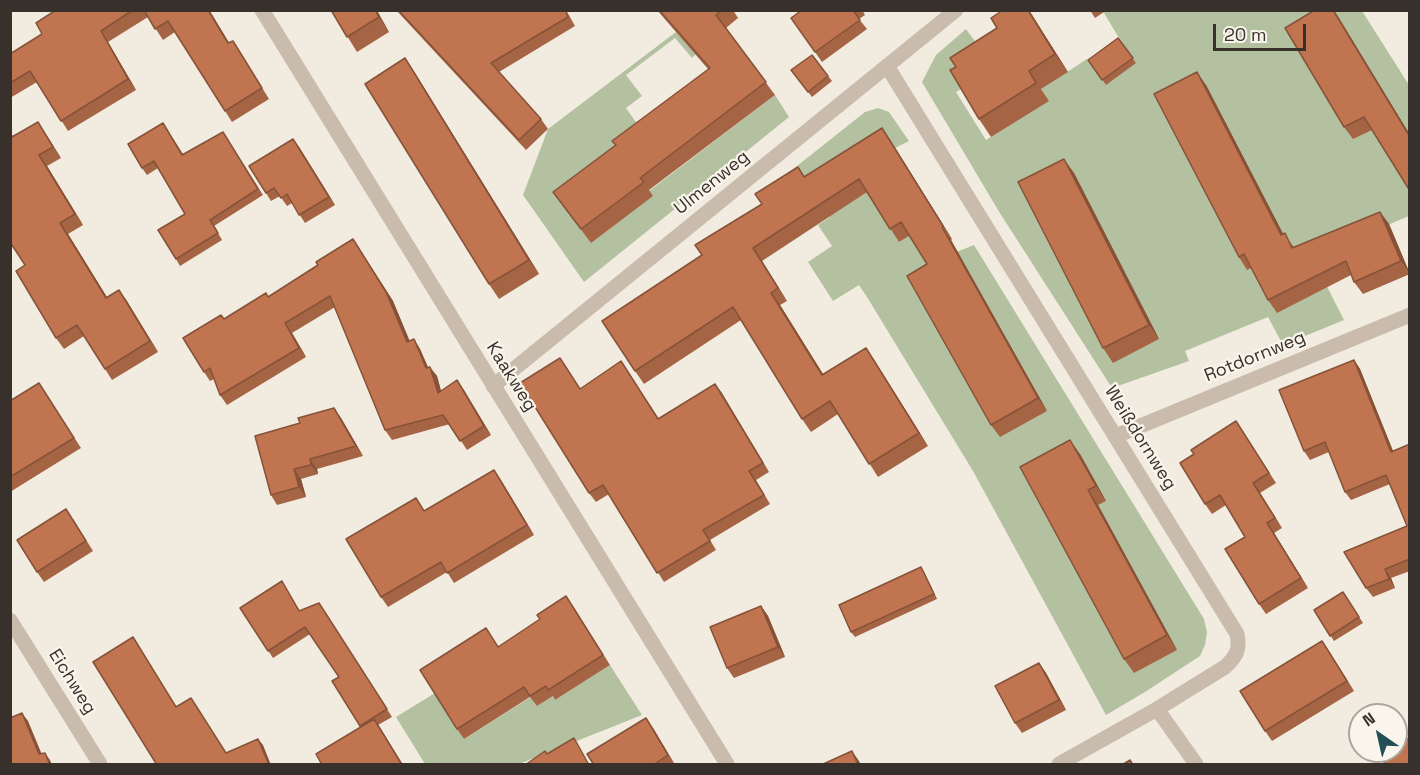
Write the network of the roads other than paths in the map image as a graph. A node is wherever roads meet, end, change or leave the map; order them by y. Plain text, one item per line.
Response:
1 (262, 10) edge
2 (956, 10) edge
3 (887, 66) junction
4 (1410, 315) edge
5 (493, 386) junction
6 (1116, 436) junction
7 (10, 620) edge
8 (1157, 710) junction
9 (100, 765) edge
10 (727, 765) edge
11 (1059, 765) edge
12 (1196, 765) edge

1 - 5 street, Kaakweg
2 - 3 street, Ulmenweg
3 - 5 street, Ulmenweg
3 - 6 street, Weißdornweg
4 - 6 street, Rotdornweg
5 - 10 street, Kaakweg
6 - 8 street, Weißdornweg
7 - 9 street, Eichweg
8 - 11 street, Weißdornweg
8 - 12 street

